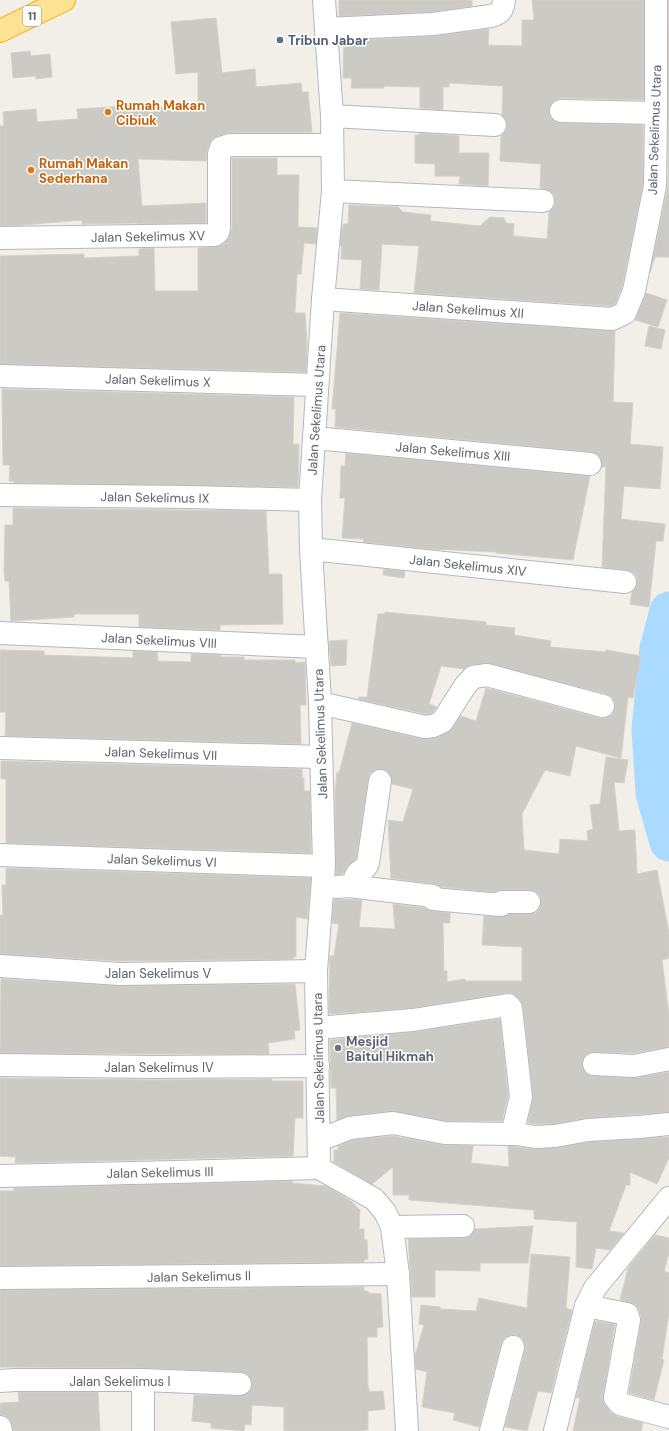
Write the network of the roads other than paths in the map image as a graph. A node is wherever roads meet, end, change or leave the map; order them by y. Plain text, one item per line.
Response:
1 (64, 0) edge
2 (324, 0) edge
3 (504, 0) edge
4 (656, 0) edge
5 (326, 29) junction
6 (0, 31) edge
7 (561, 111) dead end
8 (656, 113) junction
9 (332, 116) junction
10 (495, 125) dead end
11 (332, 145) junction
12 (333, 191) junction
13 (543, 201) dead end
14 (0, 238) edge
15 (323, 299) junction
16 (612, 320) joint
17 (0, 376) edge
18 (317, 385) junction
19 (315, 438) junction
20 (590, 464) dead end
21 (0, 495) edge
22 (310, 500) junction
23 (311, 549) junction
24 (625, 582) dead end
25 (0, 633) edge
26 (317, 647) junction
27 (320, 703) junction
28 (603, 706) dead end
29 (0, 748) edge
30 (321, 758) junction
31 (380, 781) dead end
32 (0, 855) edge
33 (323, 876) junction
34 (349, 886) junction
35 (529, 902) dead end
36 (0, 966) edge
37 (316, 971) junction
38 (318, 1028) junction
39 (669, 1059) edge
40 (594, 1064) dead end
41 (0, 1065) edge
42 (318, 1066) junction
43 (669, 1124) edge
44 (517, 1134) junction
45 (319, 1140) junction
46 (319, 1168) junction
47 (0, 1176) edge
48 (669, 1198) edge
49 (464, 1226) dead end
50 (392, 1227) junction
51 (398, 1274) junction
52 (0, 1278) edge
53 (586, 1306) junction
54 (513, 1347) dead end
55 (143, 1380) junction
56 (0, 1381) edge
57 (240, 1384) dead end
58 (669, 1417) edge
59 (0, 1427) edge
60 (413, 1430) edge
61 (1, 1431) edge
62 (143, 1431) edge
63 (491, 1431) edge
64 (555, 1431) edge

1 - 6 highway, 11
2 - 5 street, Jalan Sekelimus Utara
3 - 5 street
4 - 8 street, Jalan Sekelimus Utara
5 - 9 street, Jalan Sekelimus Utara
7 - 8 street
8 - 16 street, Jalan Sekelimus Utara
9 - 10 street
9 - 11 street, Jalan Sekelimus Utara
11 - 12 street, Jalan Sekelimus Utara
11 - 14 street, Jalan Sekelimus XV
12 - 13 street
12 - 15 street, Jalan Sekelimus Utara
15 - 16 street, Jalan Sekelimus XII
15 - 18 street, Jalan Sekelimus Utara
17 - 18 street, Jalan Sekelimus X
18 - 19 street, Jalan Sekelimus Utara
19 - 20 street, Jalan Sekelimus XIII
19 - 22 street, Jalan Sekelimus Utara
21 - 22 street, Jalan Sekelimus IX
22 - 23 street, Jalan Sekelimus Utara
23 - 24 street, Jalan Sekelimus XIV
23 - 26 street, Jalan Sekelimus Utara
25 - 26 street, Jalan Sekelimus VIII
26 - 27 street, Jalan Sekelimus Utara
27 - 28 street
27 - 30 street, Jalan Sekelimus Utara
29 - 30 street, Jalan Sekelimus VII
30 - 33 street, Jalan Sekelimus Utara
31 - 34 street
32 - 33 street, Jalan Sekelimus VI
33 - 34 street, Jalan Sekelimus VI
33 - 37 street, Jalan Sekelimus Utara
34 - 35 street, Jalan Sekelimus VI
36 - 37 street, Jalan Sekelimus V
37 - 38 street, Jalan Sekelimus Utara
38 - 42 street, Jalan Sekelimus Utara
38 - 44 street
39 - 40 street
41 - 42 street, Jalan Sekelimus IV
42 - 45 street, Jalan Sekelimus Utara
43 - 44 street
44 - 45 street
45 - 46 street, Jalan Sekelimus Utara
46 - 47 street, Jalan Sekelimus III
46 - 50 street
48 - 53 street
49 - 50 street
50 - 51 street
51 - 52 street, Jalan Sekelimus II
51 - 60 street
53 - 58 street
53 - 64 street
54 - 63 street
55 - 56 street, Jalan Sekelimus I
55 - 57 street, Jalan Sekelimus I
55 - 62 street
59 - 61 street

